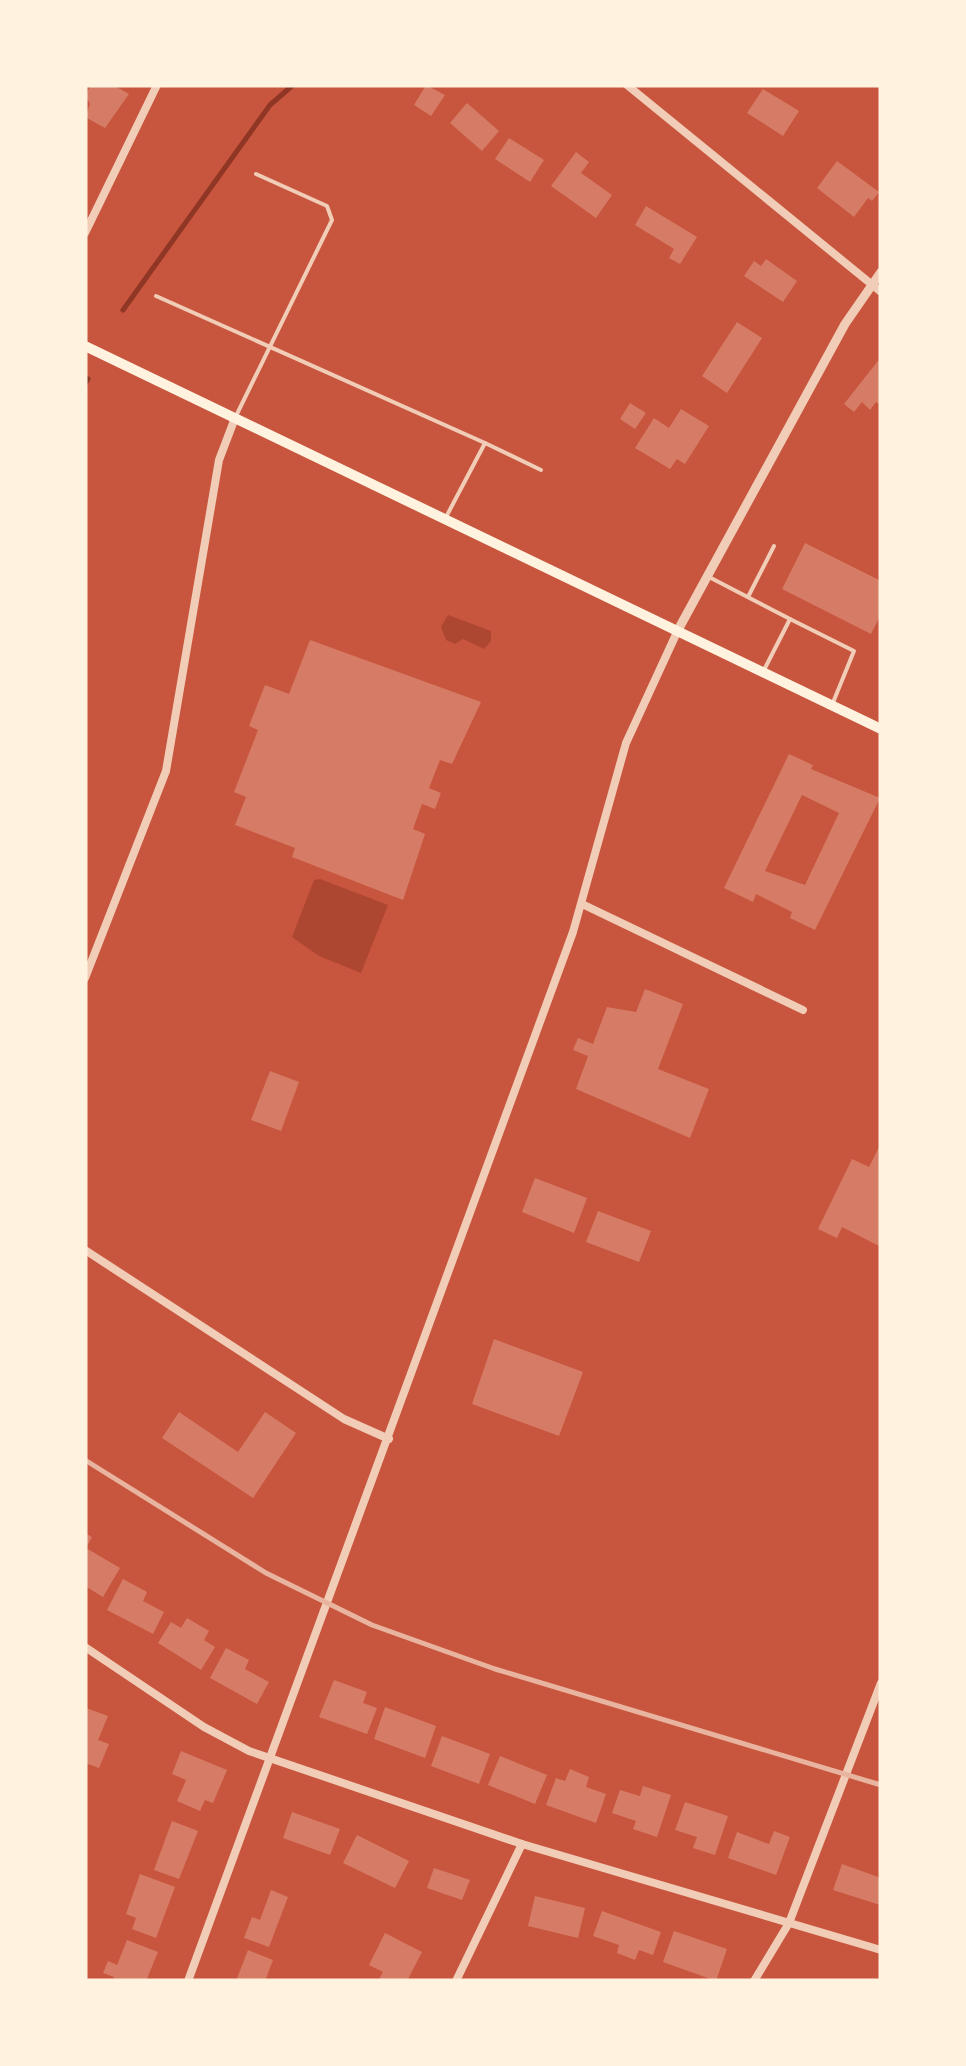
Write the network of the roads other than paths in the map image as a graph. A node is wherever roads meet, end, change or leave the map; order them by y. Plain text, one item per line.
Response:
1 (158, 85) edge
2 (627, 85) edge
3 (256, 174) dead end
4 (85, 233) edge
5 (881, 272) edge
6 (871, 284) junction
7 (881, 292) edge
8 (156, 296) dead end
9 (85, 346) edge
10 (270, 348) junction
11 (236, 418) junction
12 (485, 443) junction
13 (541, 470) dead end
14 (444, 519) junction
15 (774, 546) dead end
16 (708, 576) junction
17 (748, 597) junction
18 (790, 619) junction
19 (678, 630) junction
20 (763, 672) junction
21 (832, 706) junction
22 (881, 728) edge
23 (582, 904) junction
24 (85, 978) edge
25 (803, 1010) dead end
26 (85, 1250) edge
27 (389, 1438) junction
28 (85, 1647) edge
29 (881, 1683) edge
30 (271, 1758) junction
31 (522, 1844) junction
32 (789, 1923) junction
33 (881, 1950) edge
34 (188, 1981) edge
35 (456, 1981) edge
36 (754, 1981) edge

1 - 4 street
2 - 6 street
3 - 10 lane
5 - 6 street
6 - 7 street
6 - 16 street
8 - 10 lane
9 - 11 main road
10 - 11 lane
10 - 12 lane
11 - 14 main road
11 - 24 street
12 - 13 lane
12 - 14 lane
14 - 19 main road
15 - 17 lane
16 - 17 lane
16 - 19 street
17 - 18 lane
18 - 20 lane
18 - 21 lane
19 - 20 main road
19 - 23 street
20 - 21 main road
21 - 22 main road
23 - 25 street
23 - 27 street
26 - 27 street
27 - 30 street
28 - 30 street
29 - 32 street
30 - 31 street
30 - 34 street
31 - 32 street
31 - 35 street
32 - 33 street
32 - 36 street

